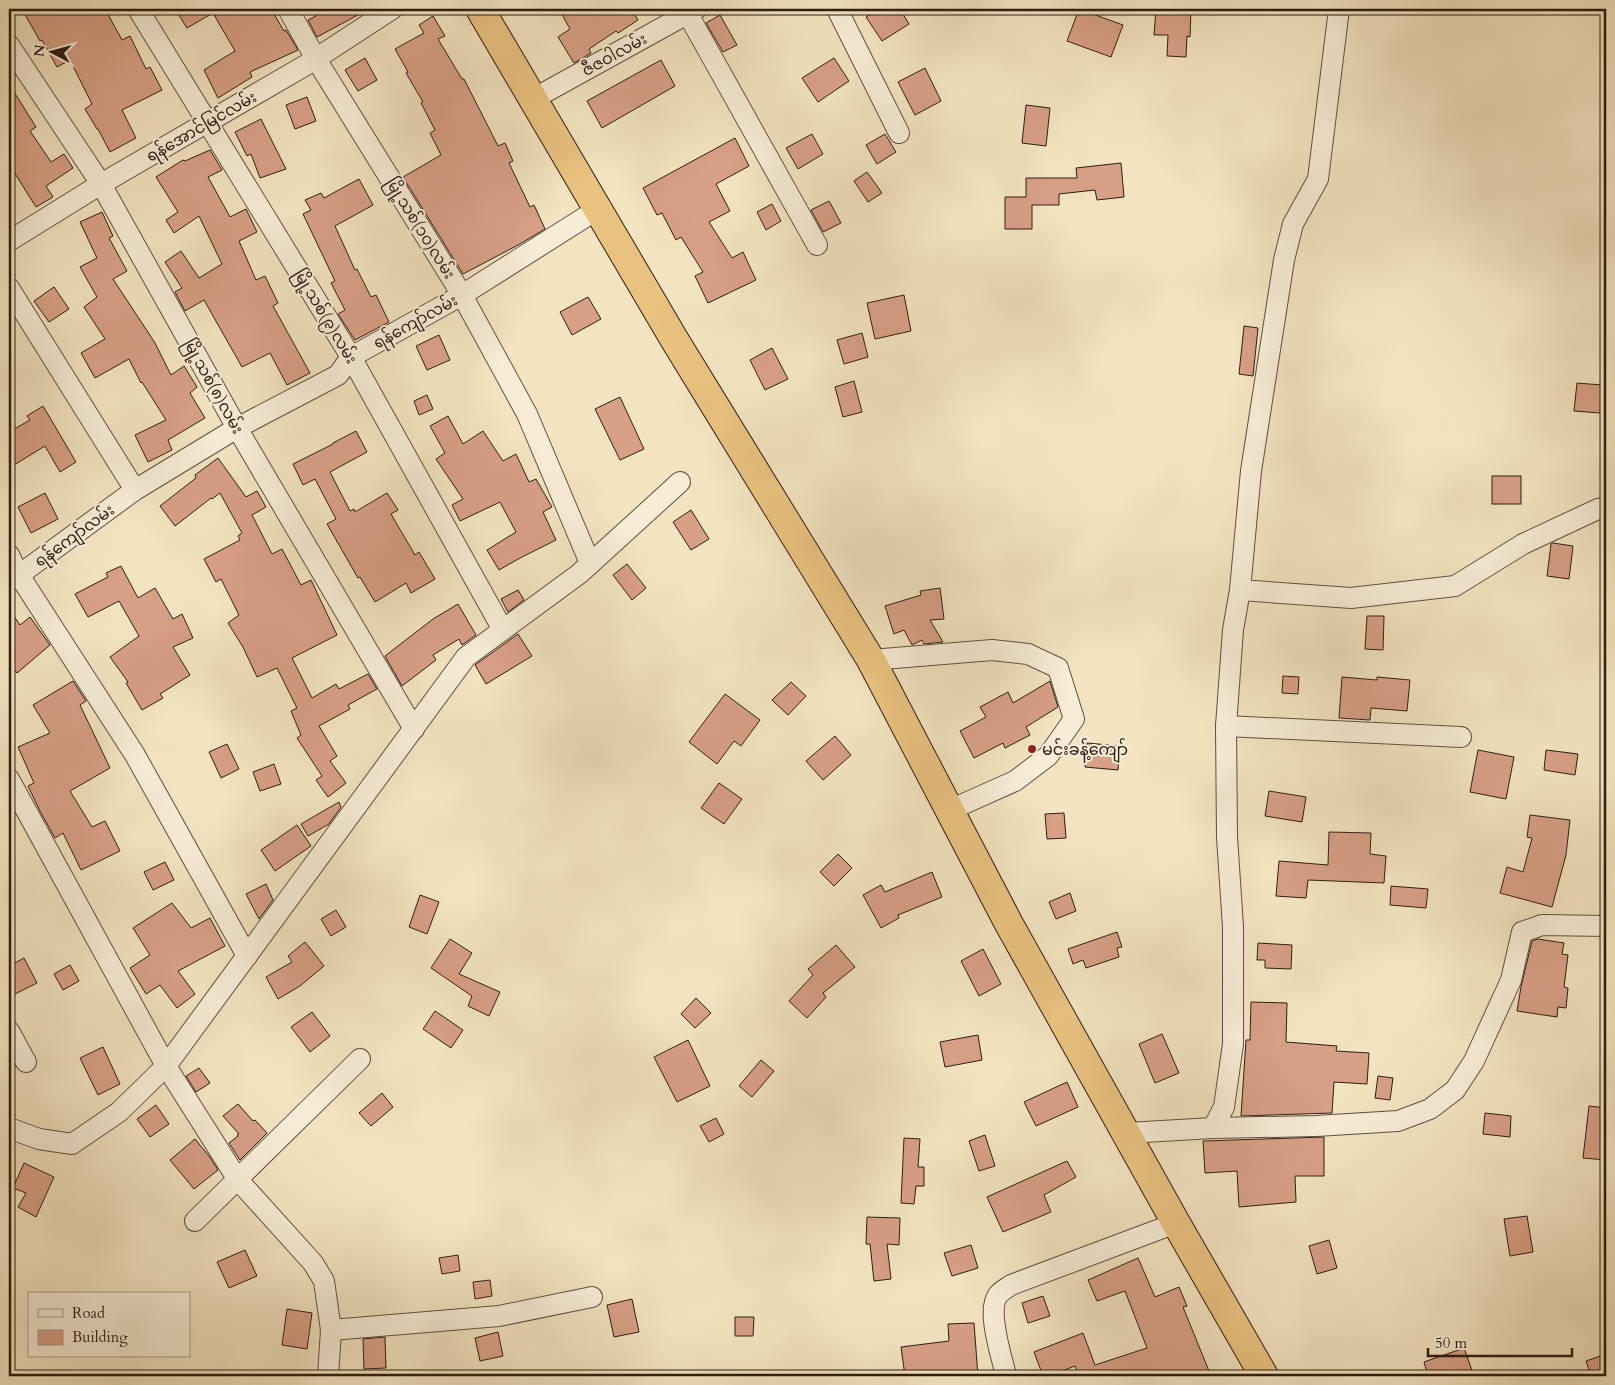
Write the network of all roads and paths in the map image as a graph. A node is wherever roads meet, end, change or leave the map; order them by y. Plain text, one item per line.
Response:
1 (138, 9) edge
2 (288, 9) edge
3 (392, 9) edge
4 (480, 9) edge
5 (837, 9) edge
6 (1339, 9) edge
7 (690, 10) edge
8 (9, 45) edge
9 (316, 59) junction
10 (533, 99) junction
11 (208, 123) junction
12 (899, 133) dead end
13 (101, 184) junction
14 (598, 208) junction
15 (9, 241) edge
16 (817, 245) dead end
17 (9, 288) edge
18 (462, 295) junction
19 (351, 357) junction
20 (237, 428) junction
21 (680, 482) dead end
22 (135, 490) junction
23 (1606, 508) edge
24 (9, 555) edge
25 (590, 564) junction
26 (14, 578) edge
27 (1240, 590) junction
28 (503, 630) junction
29 (871, 660) junction
30 (1226, 726) junction
31 (414, 729) junction
32 (1461, 737) dead end
33 (9, 779) edge
34 (950, 810) junction
35 (1606, 926) edge
36 (247, 956) junction
37 (9, 1031) edge
38 (360, 1059) dead end
39 (26, 1062) dead end
40 (166, 1066) junction
41 (9, 1128) edge
42 (1213, 1128) junction
43 (1127, 1133) junction
44 (238, 1180) junction
45 (195, 1222) dead end
46 (1176, 1223) junction
47 (592, 1297) dead end
48 (330, 1330) junction
49 (328, 1376) edge
50 (1006, 1376) edge
51 (1264, 1376) edge

1 - 11 street, မြို့သစ်(၉)လမ်း
2 - 9 street, မြို့သစ်(၁၀)လမ်း
3 - 9 street, ရန်အောင်မြင်လမ်း
4 - 10 highway
5 - 12 street
6 - 27 street
7 - 10 street, ဇီဇဝါလမ်း
7 - 16 street
8 - 13 street, မြို့သစ်(၈)လမ်း
9 - 11 street, ရန်အောင်မြင်လမ်း
9 - 18 street, မြို့သစ်(၁၀)လမ်း
10 - 14 highway
11 - 13 street, ရန်အောင်မြင်လမ်း
11 - 19 street, မြို့သစ်(၉)လမ်း
13 - 15 street, ရန်အောင်မြင်လမ်း
13 - 20 street, မြို့သစ်(၈)လမ်း
14 - 18 street, ရန်ကျော်လမ်း
14 - 29 highway
17 - 22 street
18 - 19 street, ရန်ကျော်လမ်း
18 - 25 street, မြို့သစ်(၁၀)လမ်း
19 - 20 street, ရန်ကျော်လမ်း
19 - 28 street, မြို့သစ်(၉)လမ်း
20 - 22 street, ရန်ကျော်လမ်း
20 - 31 street, မြို့သစ်(၈)လမ်း
21 - 25 street
22 - 26 street, ရန်ကျော်လမ်း
23 - 27 street
24 - 26 street
25 - 28 street
26 - 36 street
27 - 30 street
28 - 31 street
29 - 34 highway
29 - 34 street
30 - 32 street
30 - 42 street
31 - 36 street
33 - 40 street
34 - 43 highway
35 - 42 street
36 - 40 street
37 - 39 street
38 - 44 street
40 - 41 street
40 - 44 street
42 - 43 street
43 - 46 highway
44 - 45 street
44 - 48 street
46 - 50 street
46 - 51 highway
47 - 48 street
48 - 49 street

